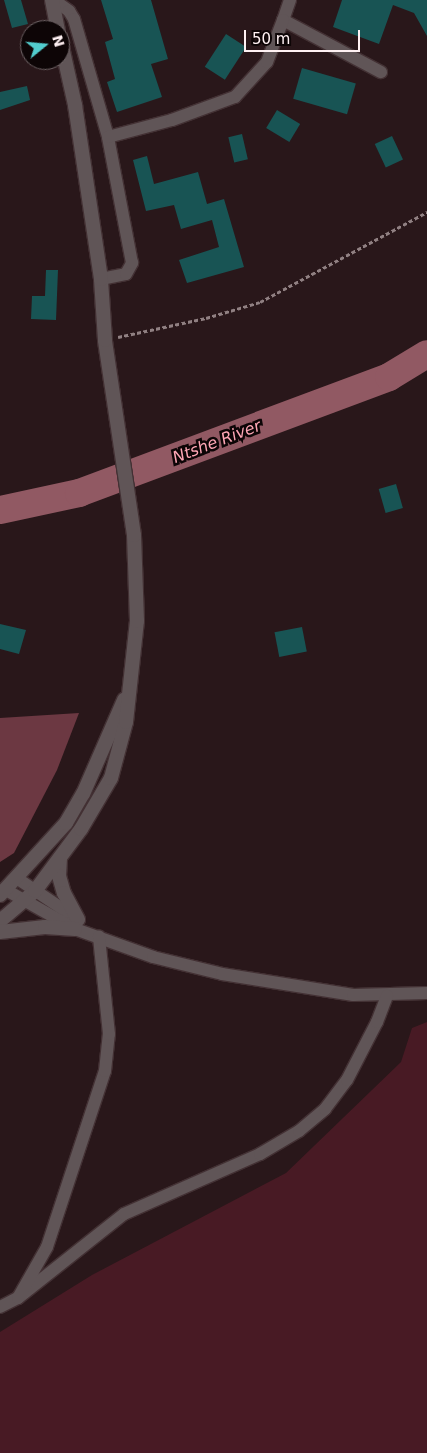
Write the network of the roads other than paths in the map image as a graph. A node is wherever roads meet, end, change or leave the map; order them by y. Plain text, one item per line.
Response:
1 (53, 0) edge
2 (290, 0) edge
3 (56, 20) edge
4 (283, 20) junction
5 (67, 70) edge
6 (381, 72) dead end
7 (108, 137) junction
8 (101, 279) junction
9 (127, 694) junction
10 (60, 858) junction
11 (18, 879) junction
12 (35, 891) junction
13 (3, 893) edge
14 (23, 902) junction
15 (0, 921) edge
16 (77, 924) junction
17 (0, 932) edge
18 (96, 935) junction
19 (427, 993) edge
20 (387, 996) junction
21 (18, 1298) junction
22 (0, 1307) edge

1 - 3 street
1 - 7 street
2 - 4 street
4 - 6 street
4 - 7 street
5 - 8 street
7 - 8 street
8 - 9 street
9 - 10 street
9 - 11 street
10 - 12 street
10 - 16 street
11 - 12 street
11 - 13 street
12 - 14 street
12 - 16 street
13 - 14 street
14 - 15 street
14 - 16 street
16 - 17 street
16 - 18 street
18 - 20 street
18 - 21 street
19 - 20 street
20 - 21 street
21 - 22 street

